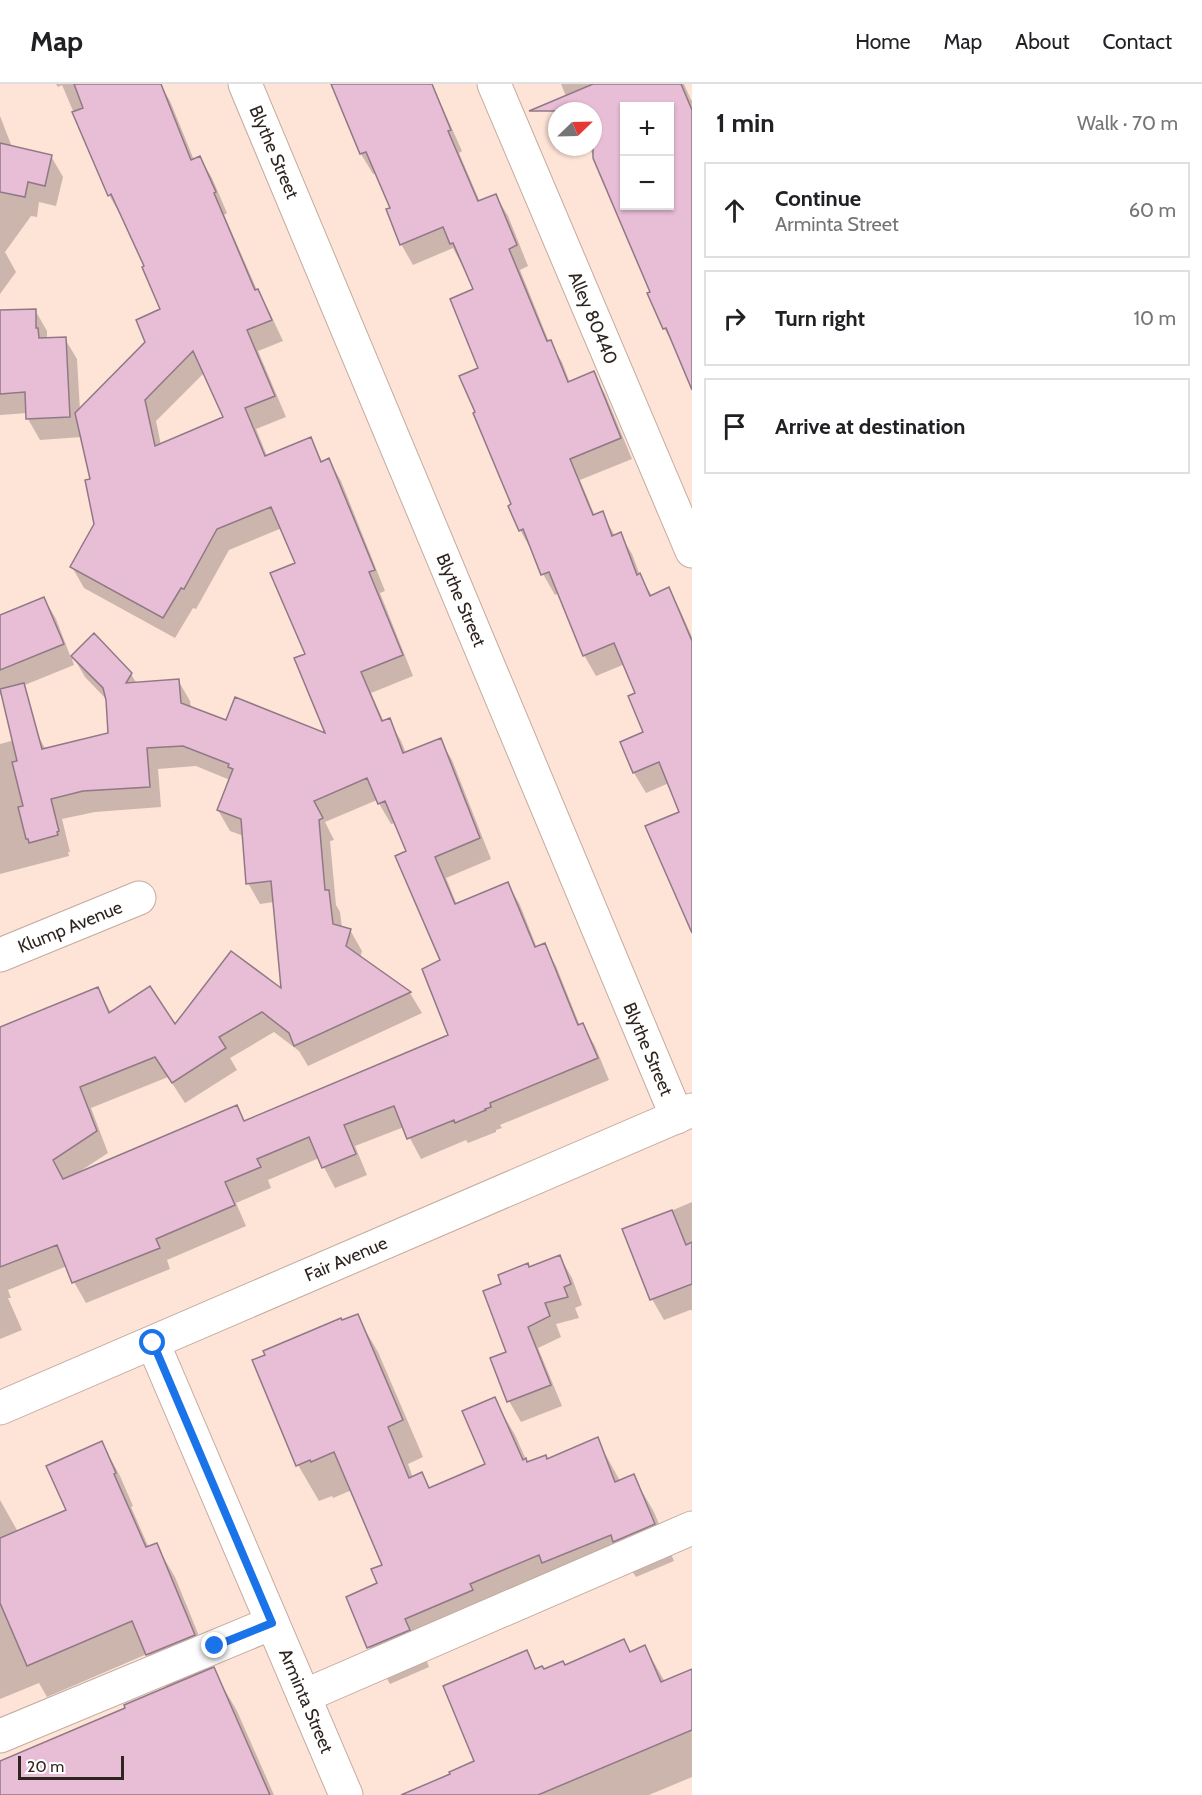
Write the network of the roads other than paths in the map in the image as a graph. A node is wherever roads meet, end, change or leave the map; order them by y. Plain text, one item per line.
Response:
1 (245, 84) edge
2 (494, 84) edge
3 (692, 551) edge
4 (139, 898) dead end
5 (0, 955) edge
6 (684, 1114) edge
7 (153, 1343) junction
8 (0, 1408) edge
9 (692, 1528) edge
10 (272, 1623) junction
11 (304, 1696) junction
12 (0, 1736) edge
13 (346, 1795) edge

1 - 6 street, Blythe Street
2 - 3 street, Alley 80440
4 - 5 street, Klump Avenue
6 - 7 street, Fair Avenue
7 - 8 street, Fair Avenue
7 - 10 street, Arminta Street
9 - 11 street
10 - 11 street, Arminta Street
10 - 12 street
11 - 13 street, Arminta Street

